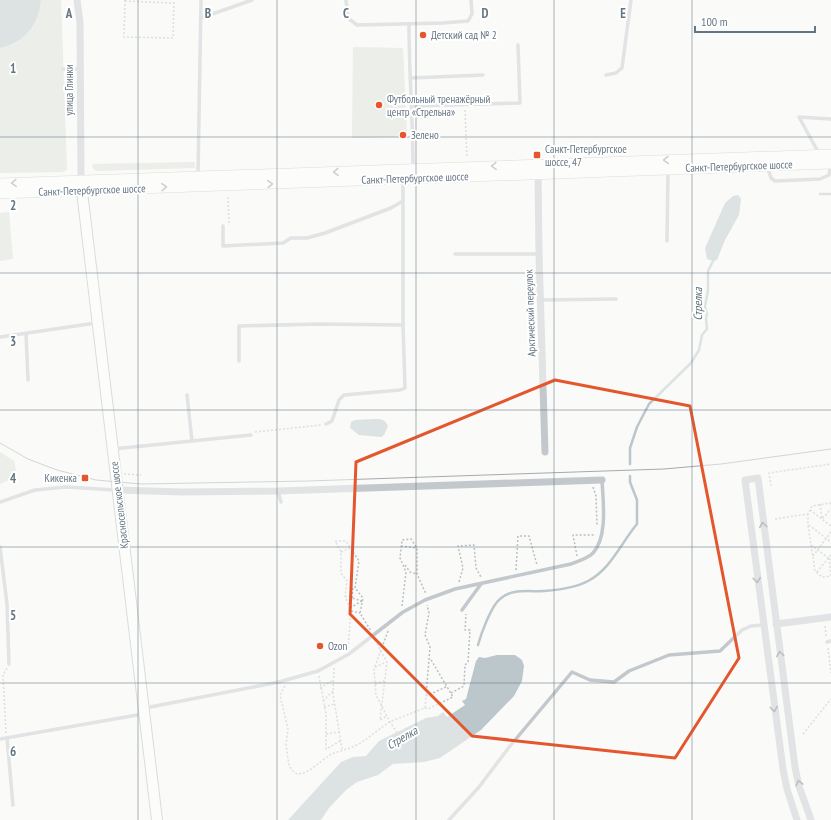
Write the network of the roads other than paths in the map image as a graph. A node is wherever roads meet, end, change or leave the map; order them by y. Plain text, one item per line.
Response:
1 (77, 0) edge
2 (201, 0) edge
3 (252, 0) edge
4 (346, 0) edge
5 (472, 0) edge
6 (631, 0) edge
7 (201, 18) junction
8 (409, 24) junction
9 (518, 46) dead end
10 (63, 69) dead end
11 (80, 69) junction
12 (483, 75) dead end
13 (606, 75) dead end
14 (410, 78) junction
15 (412, 106) junction
16 (831, 119) edge
17 (817, 155) junction
18 (831, 155) edge
19 (831, 164) edge
20 (766, 165) junction
21 (413, 169) junction
22 (668, 169) junction
23 (538, 173) junction
24 (198, 177) junction
25 (403, 178) junction
26 (0, 184) edge
27 (81, 186) junction
28 (0, 193) edge
29 (403, 201) junction
30 (223, 226) dead end
31 (667, 241) dead end
32 (455, 254) dead end
33 (539, 254) junction
34 (616, 299) dead end
35 (540, 300) junction
36 (97, 323) junction
37 (403, 325) junction
38 (26, 334) junction
39 (0, 337) edge
40 (239, 362) dead end
41 (28, 380) dead end
42 (187, 395) dead end
43 (326, 424) road end
44 (251, 435) road end
45 (192, 441) junction
46 (112, 450) junction
47 (545, 452) dead end
48 (602, 480) joint
49 (117, 490) junction
50 (278, 491) junction
51 (0, 502) edge
52 (281, 502) dead end
53 (0, 548) edge
54 (482, 583) junction
55 (462, 610) road end
56 (831, 617) edge
57 (776, 624) junction
58 (763, 625) junction
59 (9, 664) road end
60 (144, 711) junction
61 (8, 738) junction
62 (0, 739) edge
63 (13, 805) dead end
64 (157, 820) edge
65 (449, 820) edge
66 (797, 820) edge
67 (811, 820) edge

1 - 11 street, улица Глинки
2 - 7 lane
3 - 7 lane
4 - 8 lane
5 - 8 lane
6 - 13 lane
7 - 24 lane
8 - 14 lane
9 - 15 lane
10 - 11 lane
11 - 27 street, улица Глинки
12 - 14 lane
14 - 15 lane
15 - 21 lane
16 - 17 lane
17 - 18 main road, Санкт-Петербургское шоссе
17 -> 21 main road, Санкт-Петербургское шоссе
19 - 20 main road, Санкт-Петербургское шоссе
19 - 20 lane
20 - 22 main road, Санкт-Петербургское шоссе
21 -> 24 main road, Санкт-Петербургское шоссе
22 - 23 main road, Санкт-Петербургское шоссе
22 - 31 lane
23 - 25 main road, Санкт-Петербургское шоссе
23 - 33 street, Арктический переулок
24 - 27 main road, Санкт-Петербургское шоссе
27 -> 25 main road, Санкт-Петербургское шоссе
25 - 29 lane
27 -> 26 main road, Санкт-Петербургское шоссе
27 - 28 main road, Санкт-Петербургское шоссе
27 - 36 main road, Красносельское шоссе
29 - 30 lane
29 - 37 lane
32 - 33 lane
33 - 35 street, Арктический переулок
34 - 35 lane
35 - 47 street, Арктический переулок
36 - 38 lane
36 - 46 main road, Красносельское шоссе
37 - 40 lane
37 - 43 lane
38 - 39 lane
38 - 41 lane
42 - 45 lane
44 - 45 lane
45 - 46 lane
46 - 49 main road, Красносельское шоссе
48 - 50 street
48 - 54 lane
49 - 50 street
49 - 51 lane
49 - 60 main road, Красносельское шоссе
50 - 52 lane
53 - 59 lane
54 - 55 lane
54 - 60 lane
56 - 57 street
57 -> 58 street
67 -> 57 street
58 - 65 lane
58 -> 66 street
60 - 61 lane
60 - 64 main road, Красносельское шоссе
61 - 62 lane
61 - 63 lane

